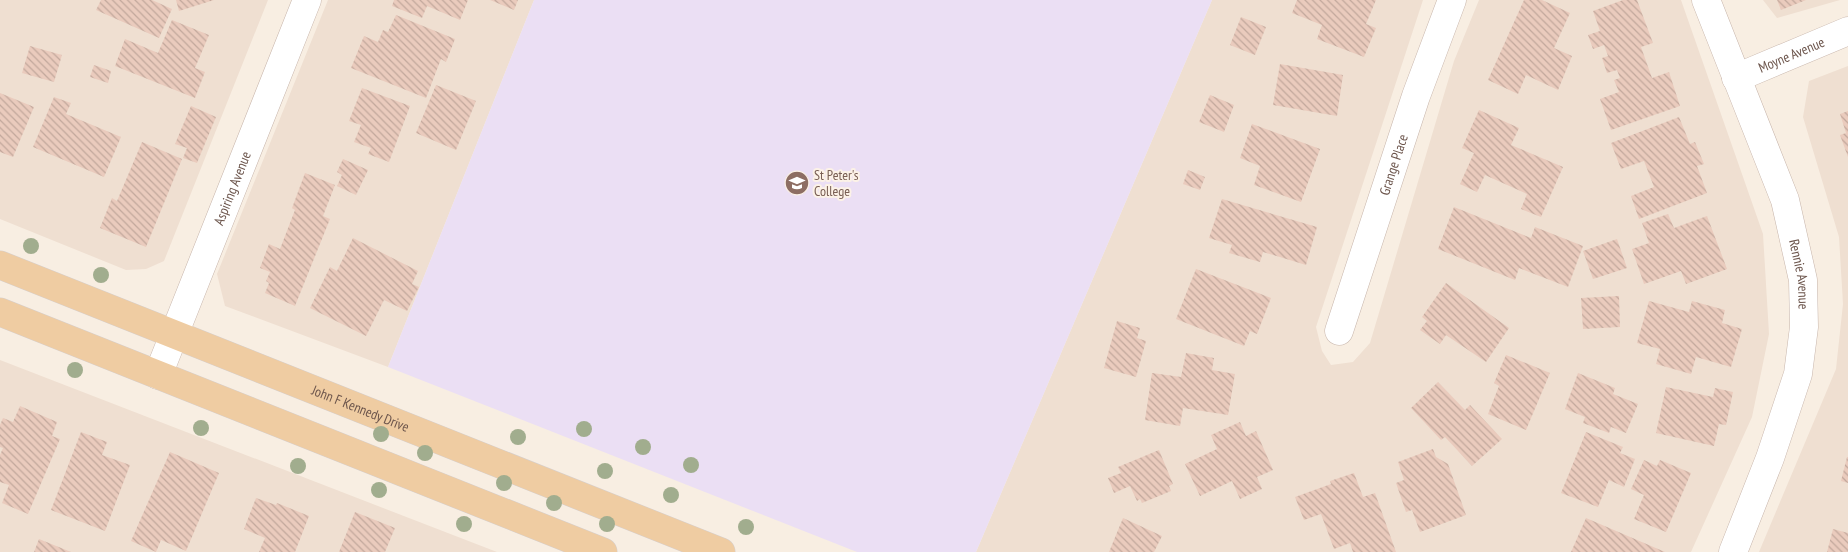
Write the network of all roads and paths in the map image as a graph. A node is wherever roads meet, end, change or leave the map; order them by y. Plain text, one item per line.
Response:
1 (307, 0) edge
2 (1452, 0) edge
3 (1706, 0) edge
4 (1848, 31) edge
5 (1736, 78) junction
6 (0, 265) edge
7 (0, 312) edge
8 (1339, 331) dead end
9 (175, 336) junction
10 (158, 375) junction
11 (603, 552) edge
12 (721, 552) edge
13 (1733, 552) edge

1 - 9 street, Aspiring Avenue
2 - 8 street, Grange Place
3 - 5 street, Rennie Avenue
4 - 5 street, Moyne Avenue
5 - 13 street, Rennie Avenue
6 - 9 main road, John F Kennedy Drive
7 - 10 main road
9 - 10 street, Aspiring Avenue
9 - 12 main road, John F Kennedy Drive
10 - 11 main road

